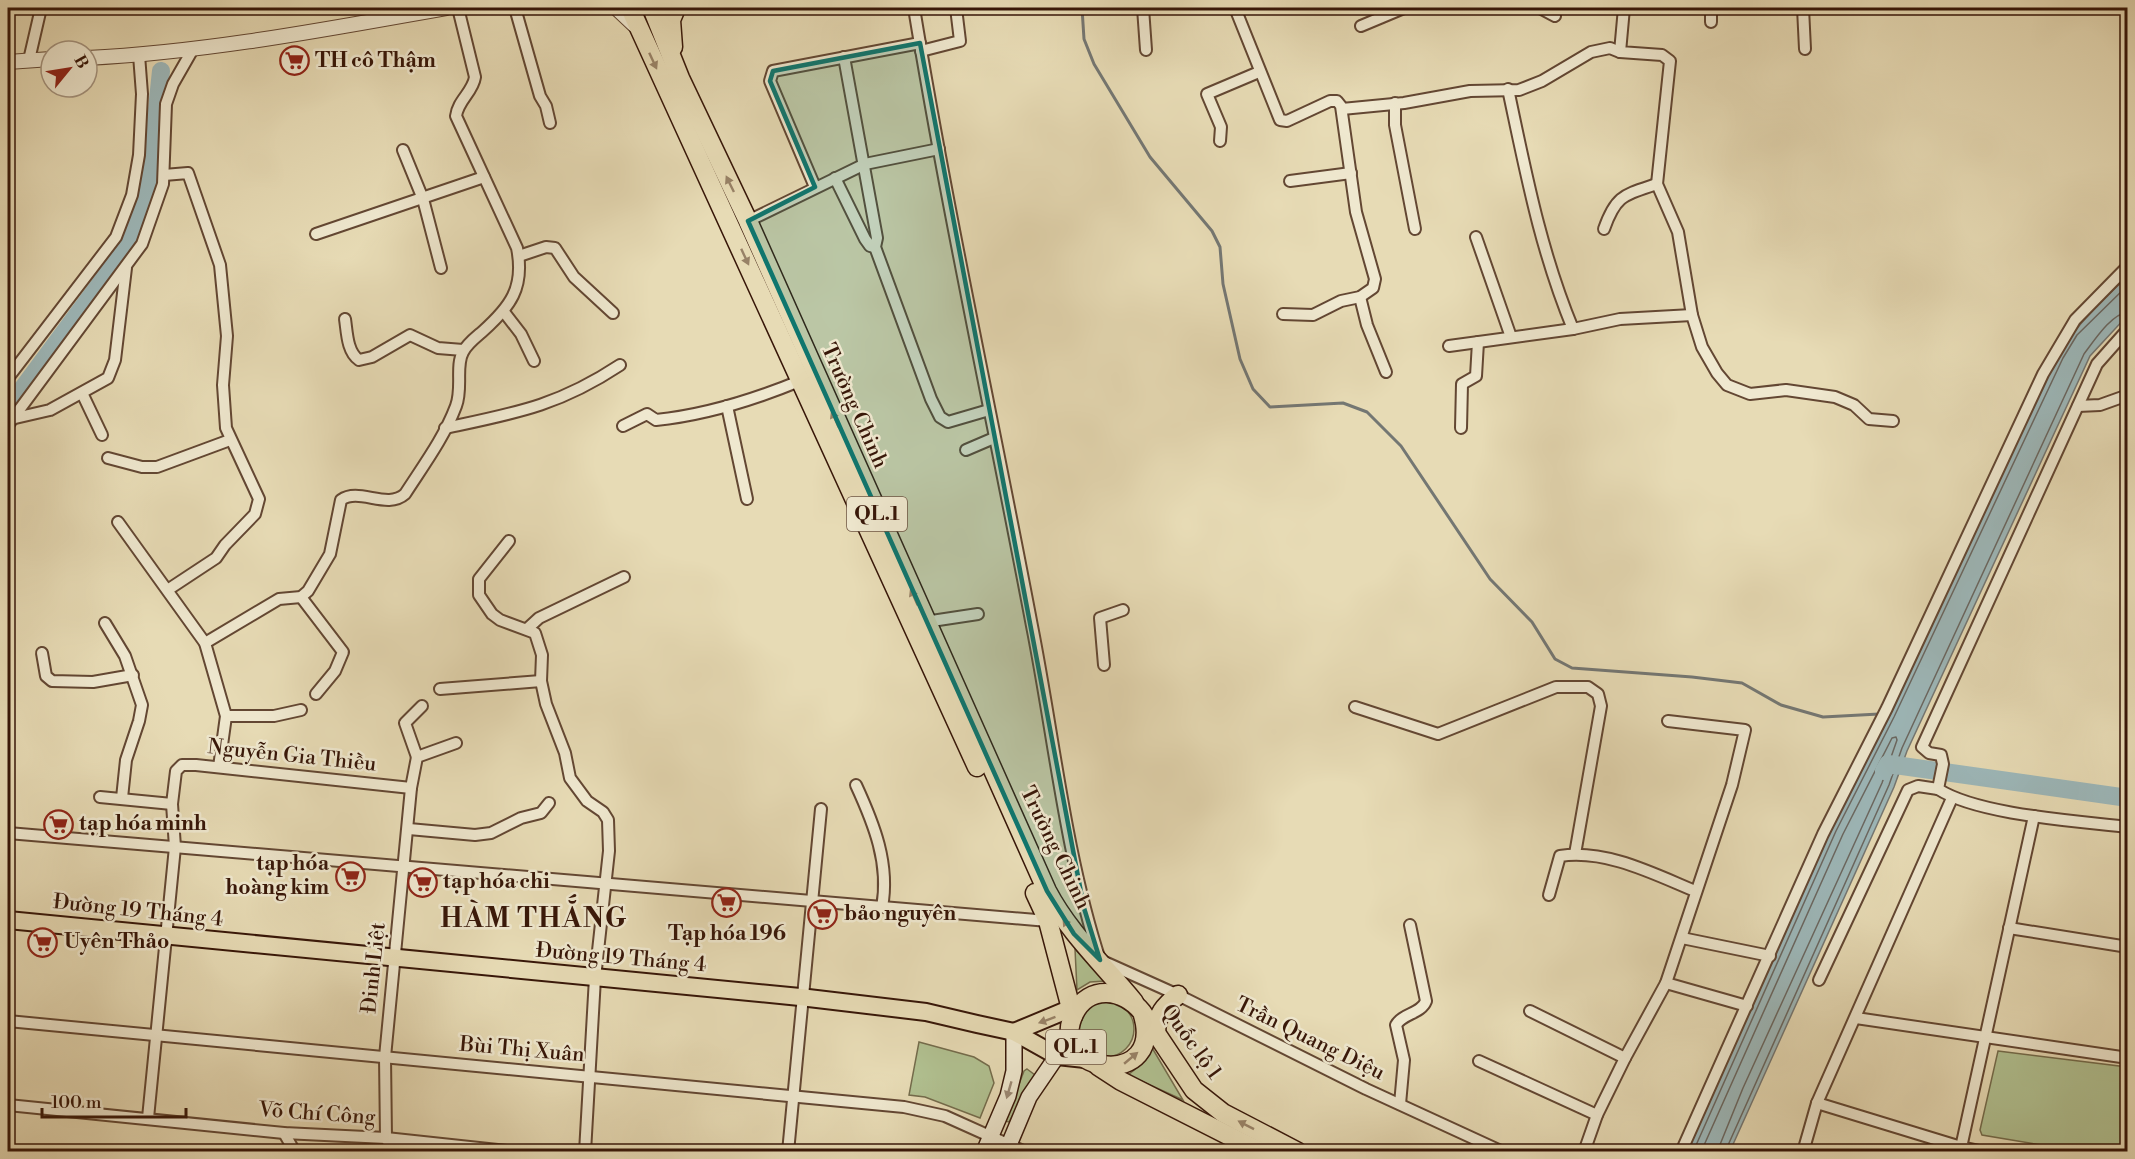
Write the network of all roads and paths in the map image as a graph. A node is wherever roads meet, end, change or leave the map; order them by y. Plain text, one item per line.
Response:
1 (40, 8) edge
2 (446, 8) edge
3 (458, 8) edge
4 (515, 8) edge
5 (616, 8) edge
6 (630, 8) edge
7 (652, 8) edge
8 (676, 8) edge
9 (914, 8) edge
10 (956, 8) edge
11 (1143, 8) edge
12 (1234, 8) edge
13 (1404, 8) edge
14 (1540, 8) edge
15 (1624, 8) edge
16 (1711, 8) edge
17 (1803, 8) edge
18 (1555, 16) dead end
19 (1711, 22) dead end
20 (1361, 26) dead end
21 (641, 34) junction
22 (921, 47) junction
23 (1805, 48) dead end
24 (193, 49) junction
25 (1146, 50) dead end
26 (1620, 52) junction
27 (139, 55) junction
28 (99, 57) edge
29 (844, 57) junction
30 (29, 60) junction
31 (39, 60) edge
32 (8, 62) edge
33 (1259, 72) junction
34 (680, 78) junction
35 (1508, 89) junction
36 (1395, 103) junction
37 (1342, 109) junction
38 (550, 123) dead end
39 (1220, 141) dead end
40 (939, 149) junction
41 (403, 150) dead end
42 (865, 164) junction
43 (1351, 173) junction
44 (164, 175) junction
45 (484, 177) junction
46 (835, 178) junction
47 (1290, 181) dead end
48 (1657, 184) junction
49 (815, 187) junction
50 (423, 199) junction
51 (748, 221) junction
52 (1415, 229) dead end
53 (1604, 229) dead end
54 (316, 234) dead end
55 (1476, 237) dead end
56 (875, 247) junction
57 (519, 256) junction
58 (126, 266) junction
59 (2127, 266) edge
60 (441, 268) dead end
61 (1360, 297) junction
62 (504, 312) junction
63 (613, 313) dead end
64 (1283, 314) dead end
65 (1692, 315) junction
66 (345, 319) dead end
67 (1573, 329) junction
68 (2127, 329) edge
69 (1511, 337) junction
70 (1478, 342) junction
71 (1449, 346) dead end
72 (463, 350) junction
73 (534, 361) dead end
74 (620, 365) dead end
75 (1386, 372) dead end
76 (8, 378) edge
77 (802, 380) junction
78 (82, 393) junction
79 (2127, 395) edge
80 (727, 406) junction
81 (2078, 406) junction
82 (989, 410) junction
83 (1893, 421) dead end
84 (9, 422) edge
85 (623, 426) dead end
86 (446, 428) junction
87 (1461, 428) dead end
88 (102, 435) dead end
89 (994, 438) junction
90 (230, 440) junction
91 (966, 450) dead end
92 (108, 458) dead end
93 (747, 499) dead end
94 (118, 522) dead end
95 (509, 541) dead end
96 (624, 577) dead end
97 (169, 589) junction
98 (301, 597) junction
99 (1123, 610) dead end
100 (978, 614) dead end
101 (925, 622) junction
102 (105, 623) dead end
103 (527, 629) junction
104 (205, 643) junction
105 (42, 653) dead end
106 (1104, 665) dead end
107 (133, 675) junction
108 (541, 681) junction
109 (440, 689) dead end
110 (316, 694) dead end
111 (422, 706) dead end
112 (1355, 708) dead end
113 (301, 710) dead end
114 (226, 716) junction
115 (1668, 721) dead end
116 (456, 742) dead end
117 (417, 757) junction
118 (219, 767) junction
119 (856, 785) dead end
120 (1939, 785) junction
121 (411, 788) junction
122 (100, 797) dead end
123 (122, 798) junction
124 (1952, 798) junction
125 (549, 803) dead end
126 (172, 804) junction
127 (821, 809) dead end
128 (2034, 816) junction
129 (2127, 827) edge
130 (409, 828) junction
131 (8, 833) edge
132 (175, 847) junction
133 (1575, 854) junction
134 (405, 867) junction
135 (607, 884) junction
136 (1695, 891) junction
137 (1549, 895) dead end
138 (812, 901) junction
139 (882, 907) junction
140 (8, 920) edge
141 (1048, 921) junction
142 (1410, 925) dead end
143 (2009, 928) junction
144 (166, 937) junction
145 (1682, 938) junction
146 (2127, 947) edge
147 (1770, 956) junction
148 (394, 959) junction
149 (1100, 960) junction
150 (595, 978) junction
151 (1819, 980) dead end
152 (1666, 983) junction
153 (1178, 995) junction
154 (801, 997) junction
155 (1748, 1006) junction
156 (1138, 1007) junction
157 (1075, 1010) junction
158 (1530, 1011) dead end
159 (1856, 1018) junction
160 (8, 1021) edge
161 (1014, 1032) junction
162 (1156, 1032) junction
163 (157, 1035) junction
164 (1985, 1037) junction
165 (385, 1056) junction
166 (1057, 1056) junction
167 (1625, 1058) junction
168 (2127, 1058) edge
169 (1479, 1061) dead end
170 (1090, 1062) junction
171 (591, 1076) junction
172 (793, 1095) junction
173 (1400, 1104) junction
174 (1817, 1104) junction
175 (8, 1105) edge
176 (1597, 1115) junction
177 (148, 1118) junction
178 (285, 1133) junction
179 (991, 1135) junction
180 (386, 1138) junction
181 (1008, 1148) edge
182 (1960, 1149) edge
183 (483, 1150) edge
184 (295, 1152) edge
185 (394, 1152) edge
186 (517, 1152) edge
187 (585, 1152) edge
188 (788, 1152) edge
189 (984, 1152) edge
190 (1025, 1152) edge
191 (1261, 1152) edge
192 (1298, 1152) edge
193 (1503, 1152) edge
194 (1584, 1152) edge
195 (1681, 1152) edge
196 (1803, 1152) edge
197 (1984, 1152) edge

1 - 30 street
2 - 24 street
3 - 45 street
4 - 38 street
5 - 21 street
6 - 21 highway, Trường Chinh / QL.1
7 - 34 highway, Trường Chinh / QL.1
8 - 34 highway
9 - 22 street
10 - 22 street
11 - 25 street
12 - 33 street
13 - 20 street
14 - 18 street
15 - 26 street
16 - 19 street
17 - 23 street
21 -> 77 highway, Trường Chinh / QL.1
22 - 29 street
22 - 40 street
24 - 27 street
24 - 44 street
26 - 35 street
26 - 48 street
27 - 28 street
27 - 76 street
29 - 42 street
29 - 49 street
30 - 31 street
30 - 32 street
33 - 37 street
33 - 39 street
51 -> 34 highway, Trường Chinh / QL.1
35 - 36 street
35 - 67 street
36 - 37 street
36 - 52 street
37 - 43 street
40 - 42 street
40 - 82 street
41 - 50 street
42 - 46 street
42 - 56 street
43 - 47 street
43 - 61 street
44 - 58 street
44 - 90 street
45 - 50 street
45 - 57 street
46 - 49 street
46 - 56 street
48 - 53 street
48 - 65 street
49 - 51 street
50 - 54 street
50 - 60 street
101 -> 51 highway, Trường Chinh / QL.1
55 - 69 street
56 - 82 street
57 - 62 street
57 - 63 street
58 - 78 street
58 - 84 street
59 - 147 street
61 - 64 street
61 - 75 street
62 - 72 street
62 - 73 street
65 - 67 street
65 - 83 street
66 - 72 street
67 - 69 street
68 - 81 street
69 - 70 street
70 - 71 street
70 - 87 street
72 - 86 street
74 - 86 street
77 - 80 street
77 - 141 highway, Trường Chinh / QL.1
78 - 84 street
78 - 88 street
79 - 81 street
80 - 85 street
80 - 93 street
81 - 120 street
82 - 89 street
86 - 98 street
89 - 91 street
89 - 149 street
90 - 92 street
90 - 97 street
94 - 97 street
95 - 103 street
96 - 103 street
97 - 104 street
98 - 104 street
98 - 110 street
99 - 106 street
100 - 101 street
149 -> 101 highway, Trường Chinh / QL.1
102 - 107 street
103 - 108 street
104 - 114 street
105 - 107 street
107 - 123 street
108 - 109 street
108 - 135 street
111 - 117 street
112 - 133 street
113 - 114 street
114 - 118 street
115 - 136 street
116 - 117 street
117 - 121 street, Đinh Liệt
118 - 121 street, Nguyễn Gia Thiều
118 - 126 street, Nguyễn Gia Thiều
119 - 139 street
120 - 124 street
120 - 151 street
121 - 130 street, Đinh Liệt
122 - 123 street
123 - 126 street
124 - 128 street
124 - 159 street
125 - 130 street
126 - 132 street, Nguyễn Gia Thiều
127 - 138 street
128 - 129 street
128 - 143 street
130 - 134 street, Đinh Liệt
131 - 132 street
132 - 134 street
132 - 144 street, Nguyễn Gia Thiều
133 - 136 street
133 - 137 street
134 - 135 street
134 - 148 street, Đinh Liệt
135 - 138 street
135 - 150 street
136 - 145 street
138 - 139 street
138 - 154 street
139 - 141 street
140 - 144 main road, Đường 19 Tháng 4
141 - 157 highway, Trường Chinh / QL.1
142 - 173 street
143 - 146 street
143 - 164 street
144 - 148 main road, Đường 19 Tháng 4
144 - 163 street, Nguyễn Gia Thiều
145 - 147 street
145 - 152 street
147 - 155 street
148 - 150 main road, Đường 19 Tháng 4
148 - 165 street, Đinh Liệt
149 - 153 street, Trần Quang Diệu
149 - 156 highway, Trường Chinh / QL.1
150 - 154 main road, Đường 19 Tháng 4
150 - 171 street
152 - 155 street
152 - 167 street
153 - 162 highway
153 - 173 street, Trần Quang Diệu
154 - 161 main road, Đường 19 Tháng 4
154 - 172 street
155 - 195 street
156 - 157 highway, QL.1
156 - 162 highway, Quốc lộ 1 / QL.1
170 -> 156 highway, QL.1
157 -> 161 main road
157 - 170 highway, QL.1
158 - 167 street
159 - 164 street
159 - 174 street
160 - 163 street, Bùi Thị Xuân
161 - 166 main road, Đường 19 Tháng 4
161 -> 179 main road
192 -> 162 highway, Quốc lộ 1 / QL.1
163 - 165 street, Bùi Thị Xuân
163 - 177 street, Nguyễn Gia Thiều
164 - 168 street
164 - 182 street
165 - 171 street, Bùi Thị Xuân
165 - 180 street, Đinh Liệt
166 - 170 main road, Đường 19 Tháng 4
166 - 181 main road
167 - 176 street
169 - 176 street
170 - 191 highway, QL.1
171 - 172 street, Bùi Thị Xuân
171 - 187 street
172 - 179 street, Bùi Thị Xuân
172 - 188 street
173 - 193 street, Trần Quang Diệu
174 - 182 street
174 - 196 street
175 - 177 street, Võ Chí Công
176 - 194 street
177 - 178 street, Võ Chí Công
178 - 180 street, Võ Chí Công
178 - 184 street
179 - 181 street, Bùi Thị Xuân
179 - 189 main road
180 - 183 street, Võ Chí Công
180 - 185 street, Đinh Liệt
181 - 190 street, Bùi Thị Xuân
182 - 197 street
183 - 186 street, Võ Chí Công

